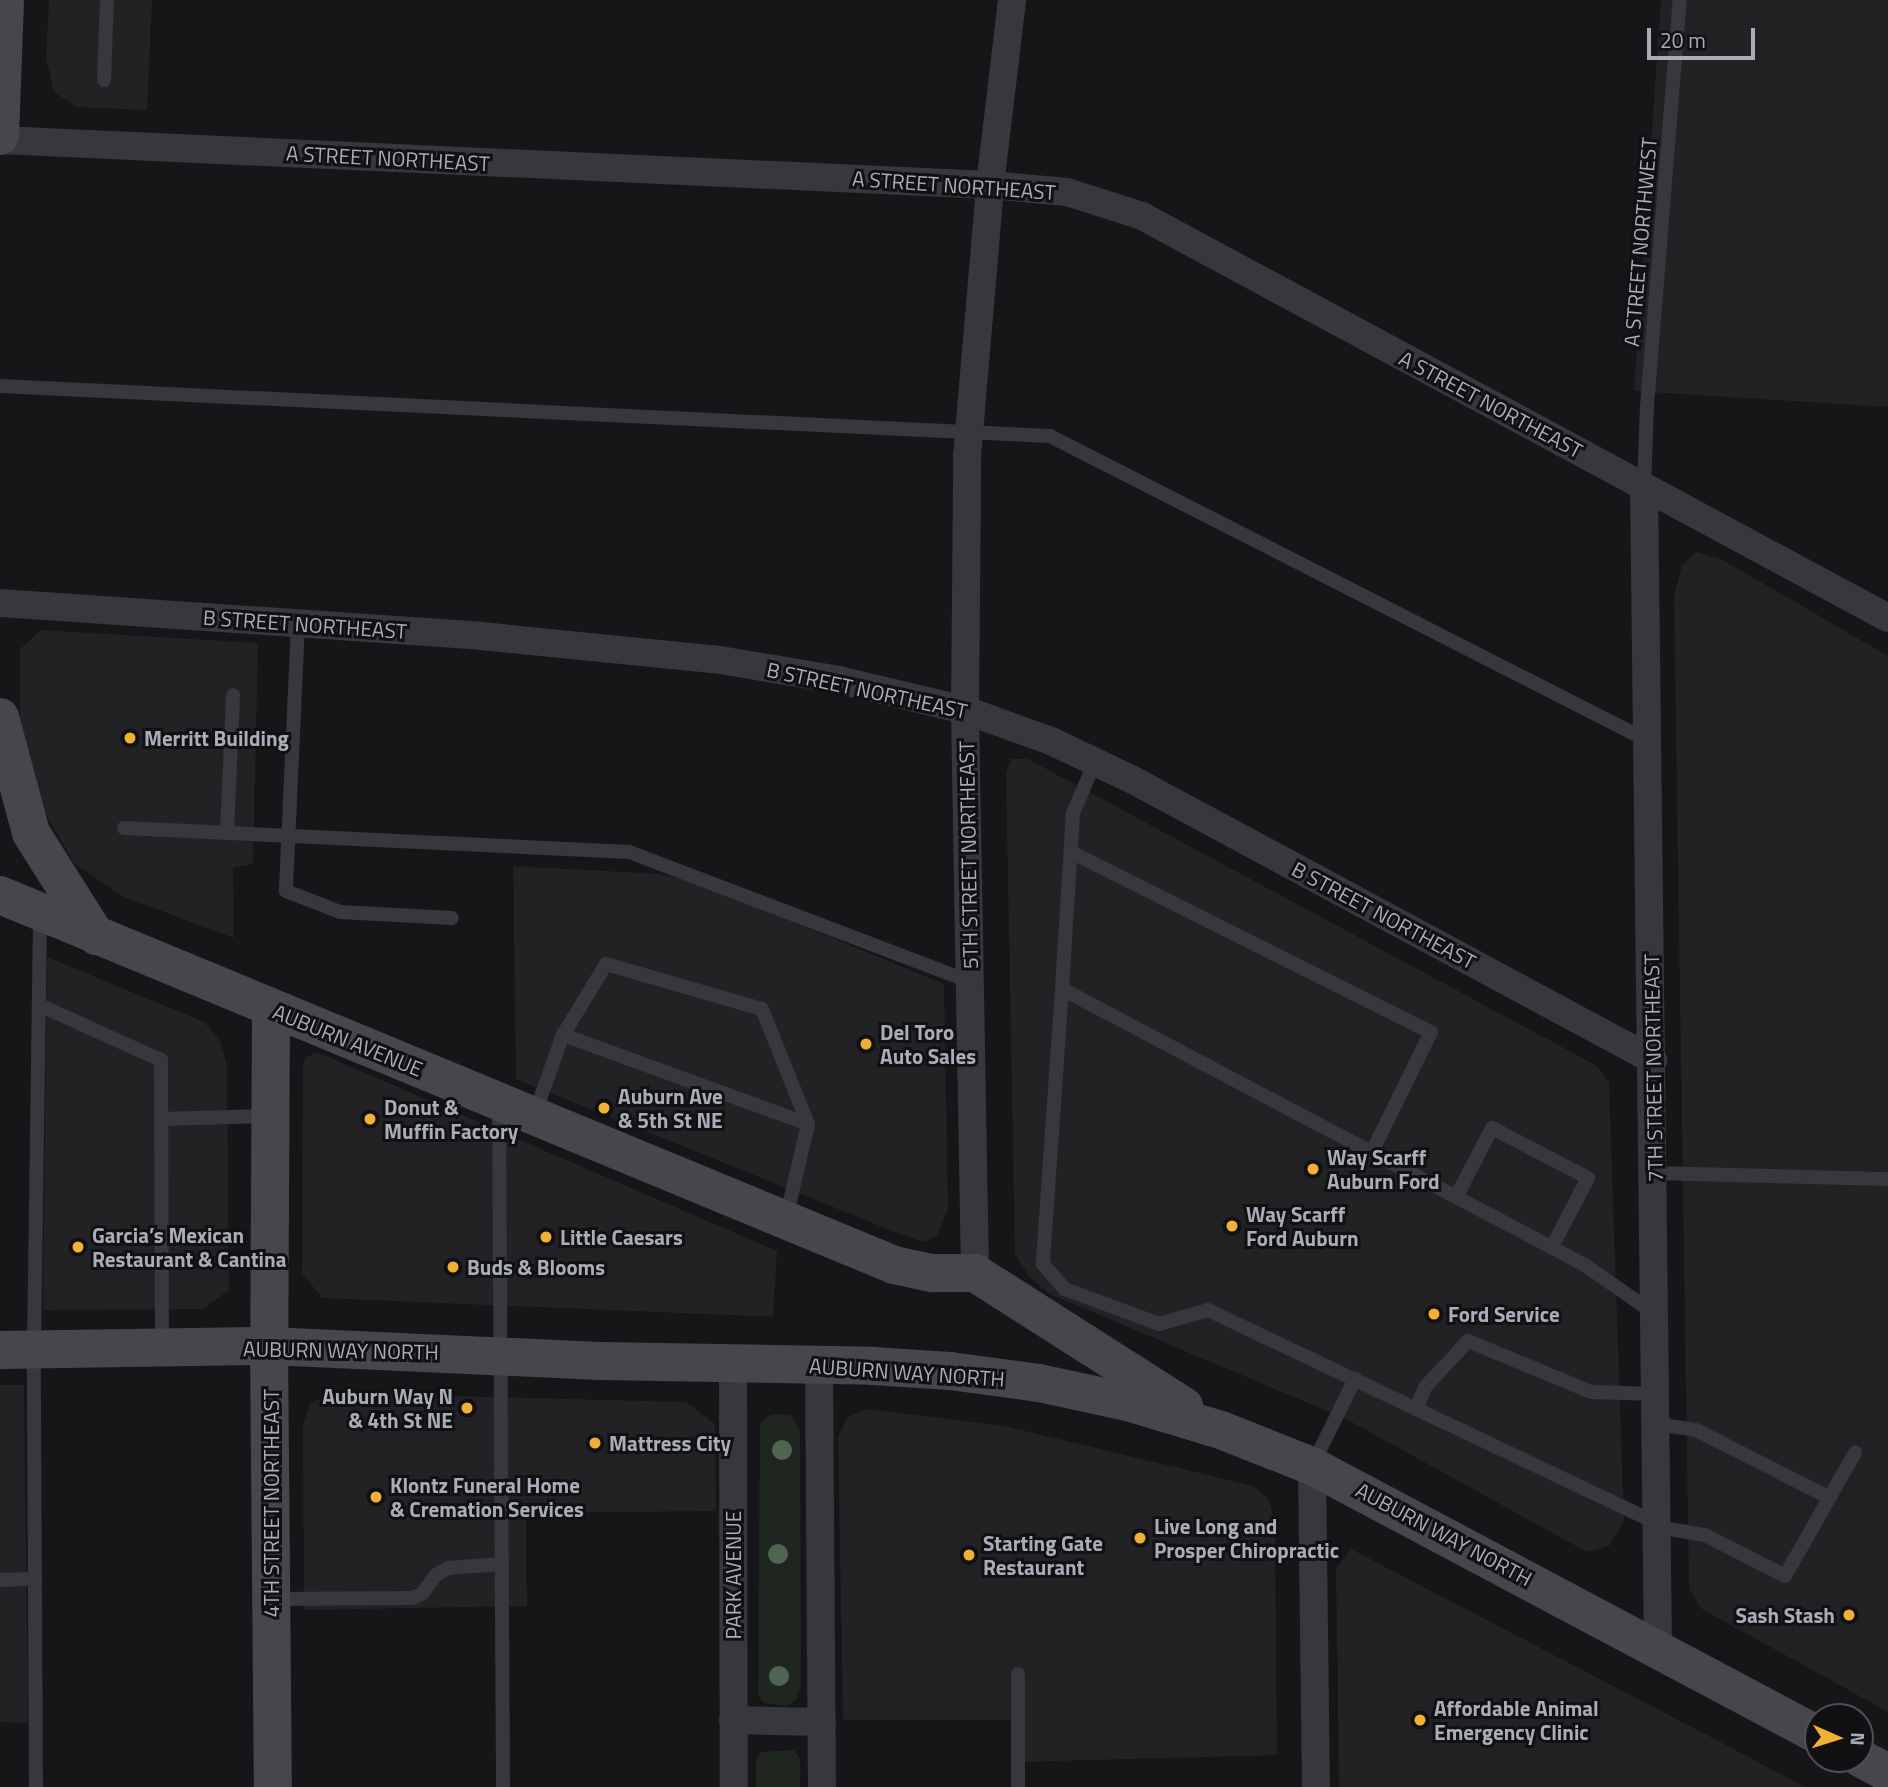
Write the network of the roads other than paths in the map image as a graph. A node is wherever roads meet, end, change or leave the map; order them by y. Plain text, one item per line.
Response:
1 (5, 0) edge
2 (107, 0) edge
3 (1012, 0) edge
4 (1680, 0) edge
5 (104, 80) dead end
6 (0, 138) edge
7 (990, 185) junction
8 (0, 386) edge
9 (969, 432) junction
10 (1644, 487) junction
11 (0, 603) edge
12 (1888, 618) edge
13 (298, 624) junction
14 (233, 695) dead end
15 (965, 710) junction
16 (0, 717) edge
17 (1648, 741) junction
18 (1095, 762) junction
19 (124, 828) dead end
20 (227, 834) junction
21 (288, 837) junction
22 (1071, 852) junction
23 (0, 895) edge
24 (40, 912) junction
25 (452, 918) dead end
26 (96, 936) junction
27 (971, 982) junction
28 (1062, 989) junction
29 (39, 1005) junction
30 (271, 1009) junction
31 (563, 1035) junction
32 (1653, 1060) junction
33 (499, 1101) junction
34 (534, 1115) junction
35 (271, 1116) junction
36 (161, 1119) junction
37 (808, 1124) junction
38 (1371, 1152) junction
39 (1654, 1172) junction
40 (1888, 1179) edge
41 (1456, 1197) junction
42 (785, 1220) junction
43 (1552, 1247) junction
44 (975, 1273) junction
45 (1655, 1314) junction
46 (269, 1346) junction
47 (162, 1348) junction
48 (17, 1350) edge
49 (502, 1354) junction
50 (733, 1363) junction
51 (819, 1365) junction
52 (1355, 1380) junction
53 (1656, 1394) junction
54 (1416, 1409) junction
55 (1656, 1424) junction
56 (1221, 1430) junction
57 (1856, 1453) dead end
58 (1312, 1466) junction
59 (1830, 1498) junction
60 (1657, 1525) junction
61 (502, 1564) junction
62 (35, 1579) junction
63 (0, 1580) edge
64 (271, 1599) junction
65 (1658, 1648) junction
66 (1018, 1674) dead end
67 (733, 1720) junction
68 (821, 1722) junction
69 (1804, 1727) edge
70 (36, 1787) edge
71 (273, 1787) edge
72 (503, 1787) edge
73 (734, 1787) edge
74 (822, 1787) edge
75 (1018, 1787) edge
76 (1316, 1787) edge

1 - 6 main road
2 - 5 lane
3 - 7 street, 5TH STREET NORTHEAST
4 - 10 lane, A STREET NORTHWEST
6 - 7 street, A STREET NORTHEAST
7 - 9 street, 5TH STREET NORTHEAST
7 - 10 street, A STREET NORTHEAST
8 - 9 lane
9 - 15 street, 5TH STREET NORTHEAST
9 - 17 lane
10 - 12 street, A STREET NORTHEAST
10 - 17 street, 7TH STREET NORTHEAST
11 - 13 street, B STREET NORTHEAST
13 - 15 street, B STREET NORTHEAST
13 - 21 lane
14 - 20 lane
15 - 18 street, B STREET NORTHEAST
15 - 27 street, 5TH STREET NORTHEAST
16 - 26 main road
17 - 32 street, 7TH STREET NORTHEAST
18 - 22 lane
18 - 32 street, B STREET NORTHEAST
19 - 20 lane
20 - 21 lane
21 - 25 lane
21 - 27 lane
22 - 28 lane
22 - 38 lane
23 - 24 main road, AUBURN AVENUE
24 - 26 main road, AUBURN AVENUE
24 - 29 lane
26 - 30 main road, AUBURN AVENUE
27 - 44 street, 5TH STREET NORTHEAST
28 - 38 lane
28 - 52 lane
29 - 36 lane
29 - 48 lane
30 - 33 main road, AUBURN AVENUE
30 - 35 main road, 4TH STREET NORTHEAST
31 - 34 lane
31 - 37 lane
31 - 37 lane
32 - 39 street, 7TH STREET NORTHEAST
33 - 34 main road, AUBURN AVENUE
33 - 49 lane
34 - 42 main road, AUBURN AVENUE
35 - 36 lane
35 - 46 main road, 4TH STREET NORTHEAST
36 - 47 lane
37 - 42 lane
38 - 41 lane
39 - 40 lane
39 - 45 street, 7TH STREET NORTHEAST
41 - 43 lane
41 - 43 lane
42 - 44 main road, AUBURN AVENUE
43 - 45 lane
44 - 56 main road
45 - 53 street, 7TH STREET NORTHEAST
46 - 47 main road, AUBURN WAY NORTH
46 - 49 main road, AUBURN WAY NORTH
46 - 64 main road, 4TH STREET NORTHEAST
47 - 48 main road, AUBURN WAY NORTH
48 - 62 lane
49 - 50 main road, AUBURN WAY NORTH
49 - 61 lane
50 - 51 main road, AUBURN WAY NORTH
50 - 67 street, PARK AVENUE
51 - 56 main road, AUBURN WAY NORTH
51 - 68 street
52 - 54 lane
52 - 58 lane
53 - 54 lane
53 - 55 street, 7TH STREET NORTHEAST
54 - 60 lane
55 - 59 lane
55 - 60 street, 7TH STREET NORTHEAST
56 - 58 main road, AUBURN WAY NORTH
57 - 59 lane
58 - 65 main road, AUBURN WAY NORTH
58 - 76 street
59 - 60 lane
60 - 65 street, 7TH STREET NORTHEAST
61 - 64 lane
61 - 72 lane
62 - 63 lane
62 - 70 lane
64 - 71 main road, 4TH STREET NORTHEAST
65 - 69 main road, AUBURN WAY NORTH
66 - 75 lane
67 - 68 street
67 - 73 street, PARK AVENUE
68 - 74 street

